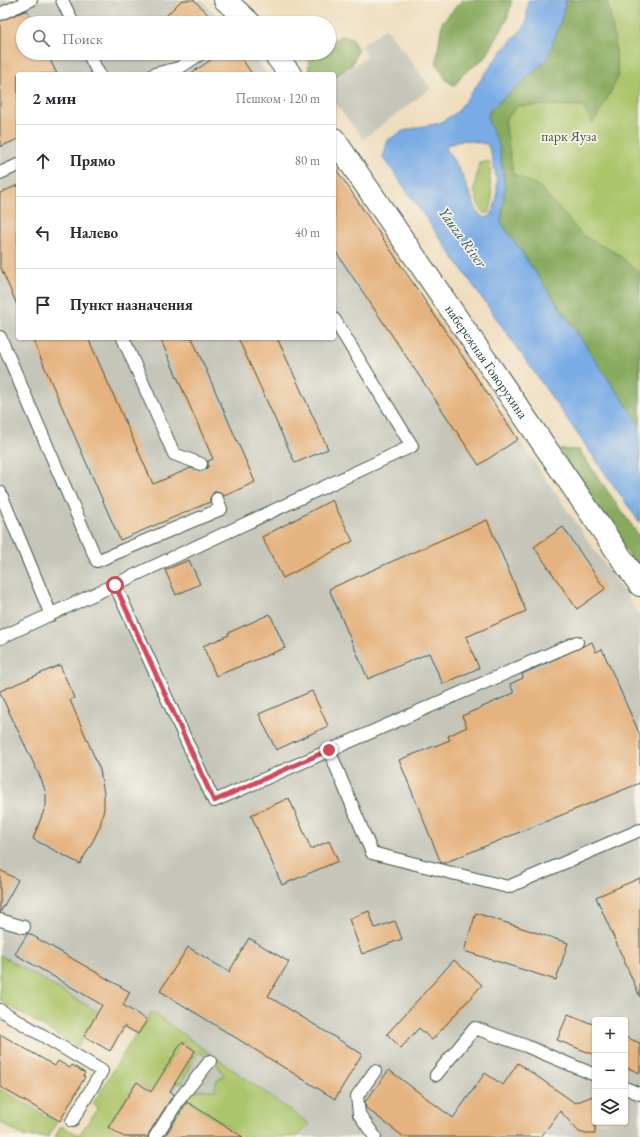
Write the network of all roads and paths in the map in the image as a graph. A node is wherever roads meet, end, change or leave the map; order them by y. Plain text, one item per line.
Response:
1 (31, 0) edge
2 (62, 0) edge
3 (225, 0) edge
4 (0, 14) edge
5 (70, 16) edge
6 (241, 16) edge
7 (92, 60) edge
8 (191, 60) edge
9 (98, 72) edge
10 (162, 72) edge
11 (336, 142) edge
12 (16, 166) edge
13 (0, 173) edge
14 (336, 322) edge
15 (0, 338) edge
16 (124, 340) edge
17 (201, 464) dead end
18 (0, 492) edge
19 (217, 499) dead end
20 (115, 585) junction
21 (640, 585) edge
22 (51, 615) junction
23 (0, 638) edge
24 (577, 642) dead end
25 (329, 750) junction
26 (640, 830) edge
27 (0, 920) edge
28 (24, 928) dead end
29 (0, 1010) edge
30 (210, 1061) dead end
31 (375, 1071) dead end
32 (436, 1074) dead end
33 (592, 1074) edge
34 (628, 1089) edge
35 (640, 1094) edge
36 (72, 1121) dead end
37 (155, 1137) edge
38 (375, 1137) edge

1 - 4 lane
2 - 5 lane
3 - 6 street
7 - 9 lane
8 - 10 lane
11 - 21 street, набережная Говорухина
12 - 13 lane
14 - 20 lane
15 - 19 lane
16 - 17 lane
18 - 22 lane
20 - 22 lane
20 - 25 lane
22 - 23 lane
24 - 25 lane
25 - 26 lane
27 - 28 lane
29 - 36 lane
30 - 37 lane
31 - 38 lane
32 - 33 lane
34 - 35 lane

